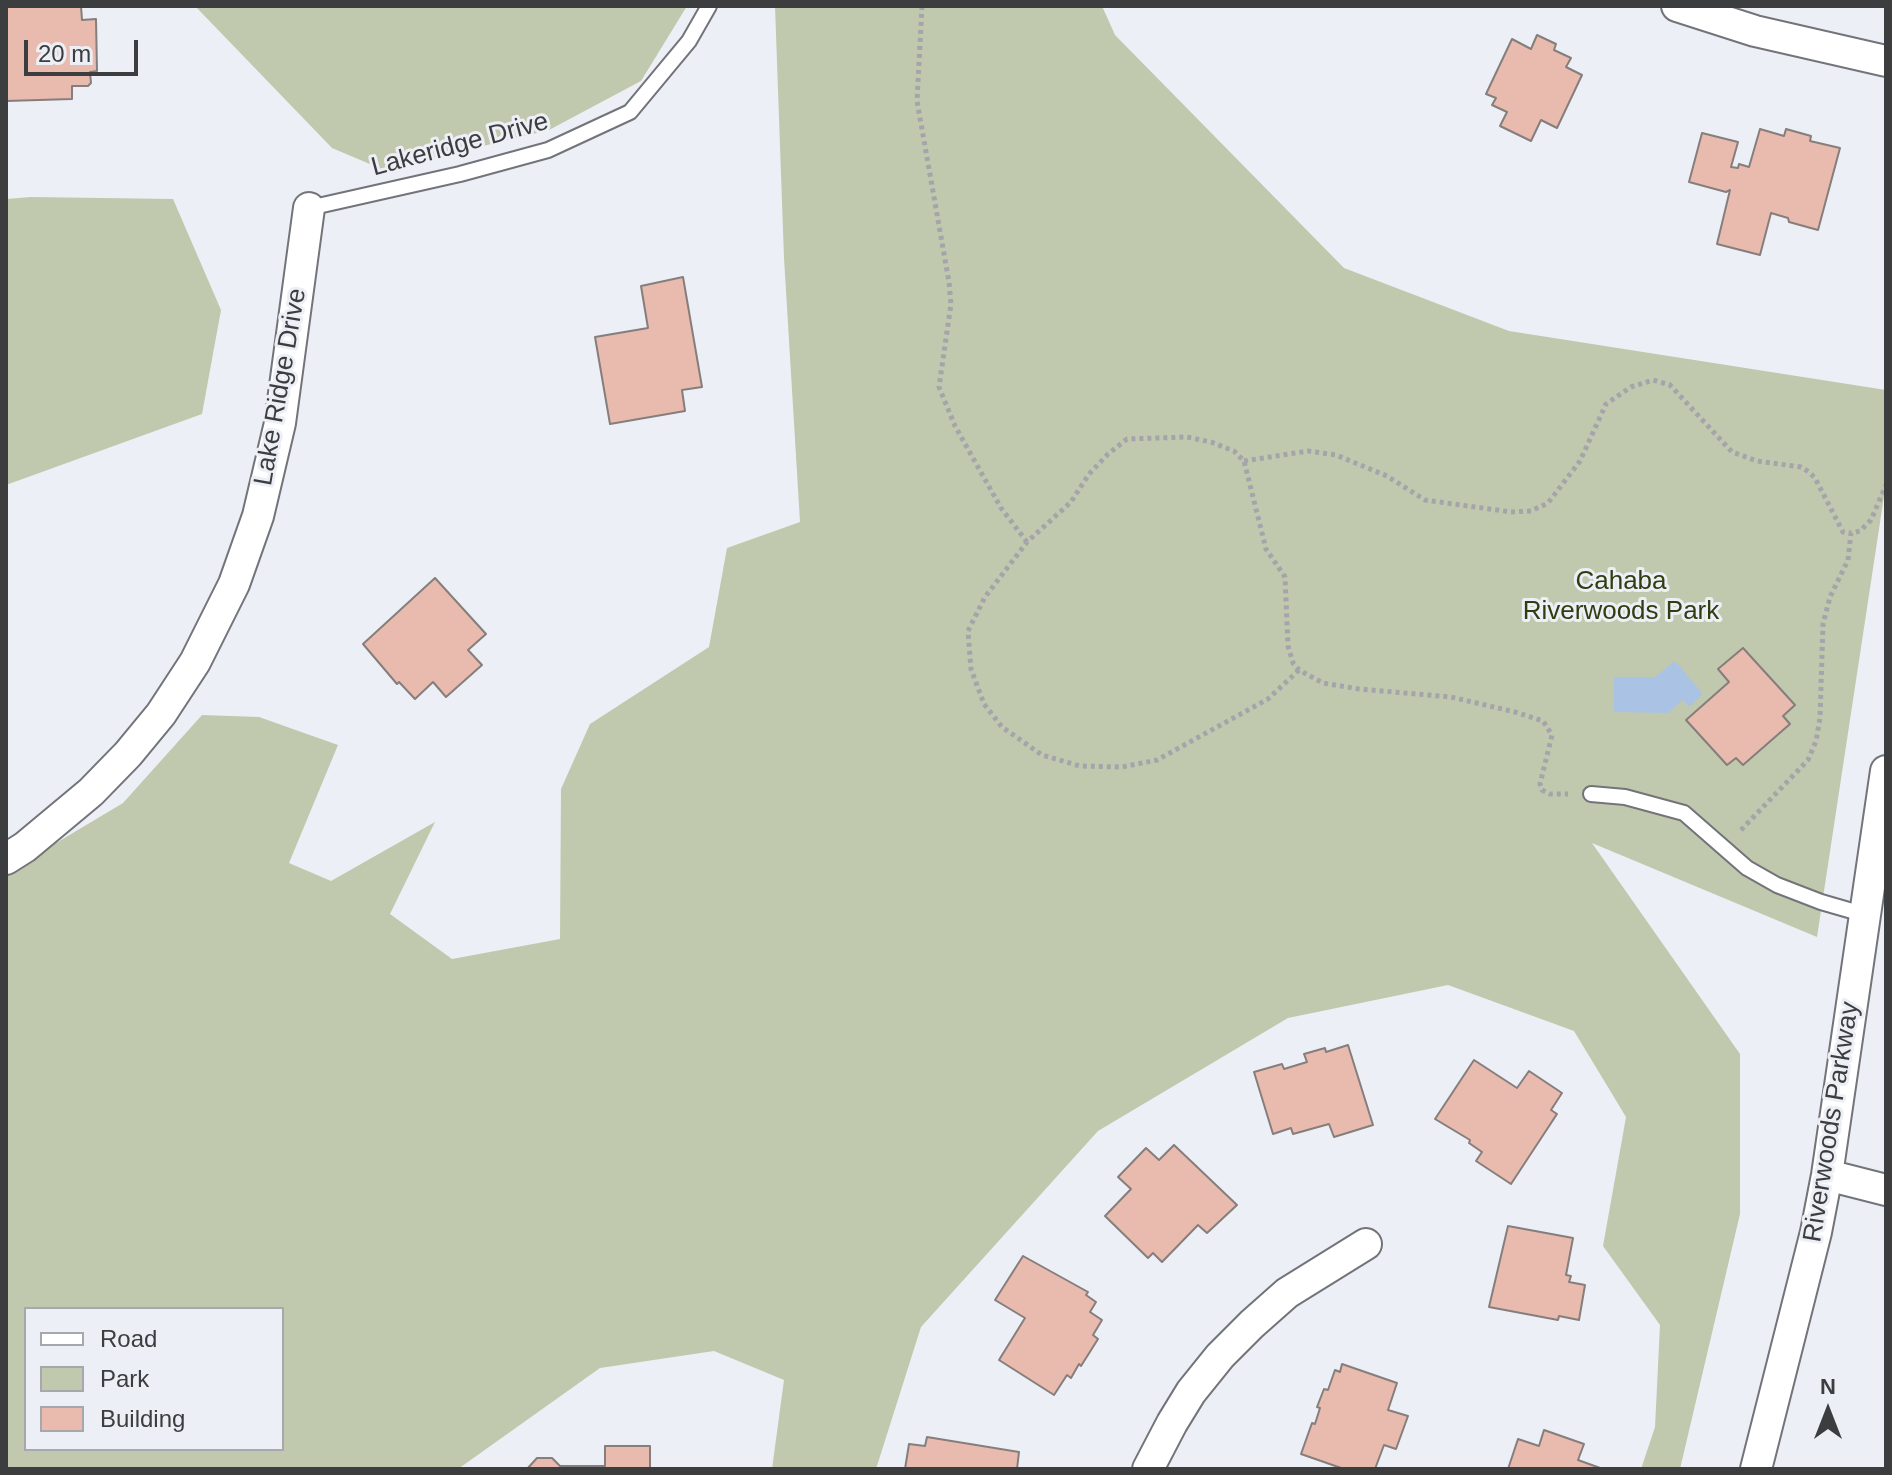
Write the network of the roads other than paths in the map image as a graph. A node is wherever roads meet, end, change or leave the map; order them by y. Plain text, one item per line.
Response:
1 (709, 6) edge
2 (1677, 6) edge
3 (1886, 61) edge
4 (309, 208) joint
5 (1886, 771) edge
6 (1591, 794) road end
7 (6, 859) edge
8 (1866, 915) junction
9 (1827, 1175) junction
10 (1886, 1190) edge
11 (1366, 1244) dead end
12 (1148, 1469) edge
13 (1756, 1469) edge

1 - 4 lane, Lakeridge Drive
2 - 3 street
4 - 7 street, Lake Ridge Drive
5 - 8 street, Riverwoods Parkway
6 - 8 lane
8 - 9 street, Riverwoods Parkway
9 - 10 street
9 - 13 street, Riverwoods Parkway
11 - 12 street

